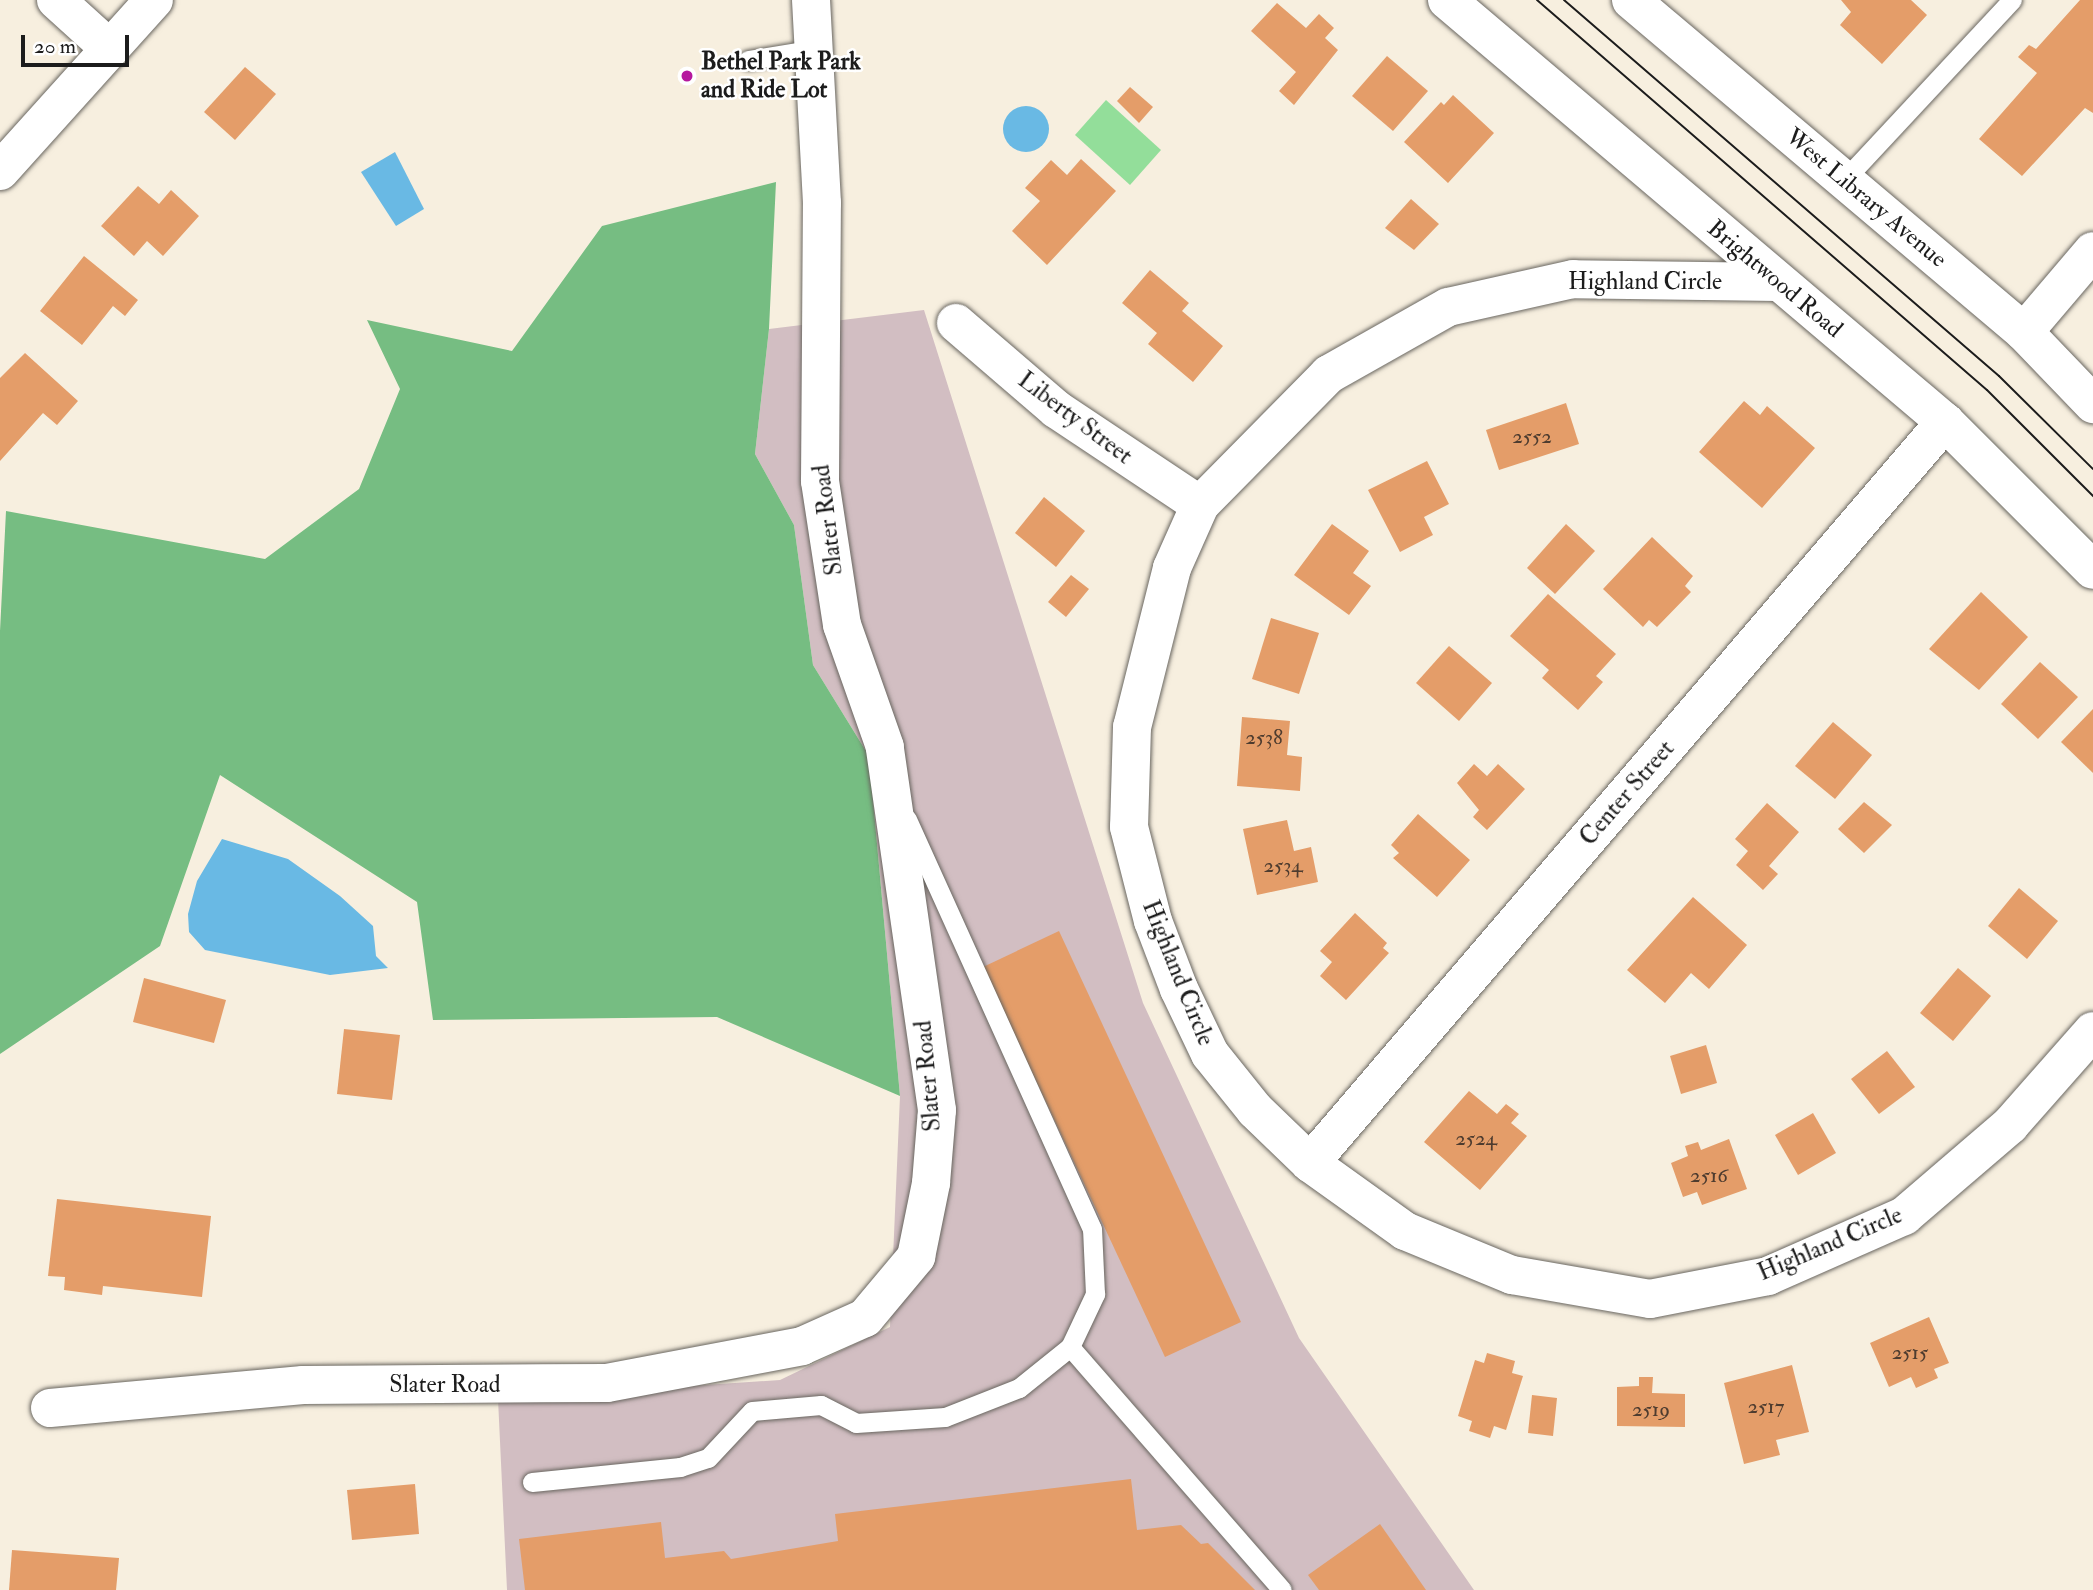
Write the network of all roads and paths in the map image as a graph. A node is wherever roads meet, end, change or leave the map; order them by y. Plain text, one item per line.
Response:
1 (56, 0) edge
2 (154, 0) edge
3 (811, 0) edge
4 (1447, 0) edge
5 (1631, 0) edge
6 (2012, 0) edge
7 (110, 49) junction
8 (816, 49) junction
9 (748, 60) dead end
10 (0, 172) edge
11 (1844, 180) junction
12 (2093, 251) edge
13 (1778, 282) junction
14 (956, 323) dead end
15 (2024, 332) junction
16 (2093, 404) edge
17 (1945, 422) junction
18 (1200, 505) junction
19 (2093, 570) edge
20 (890, 780) junction
21 (2093, 1031) edge
22 (1310, 1163) junction
23 (1070, 1347) junction
24 (50, 1408) dead end
25 (532, 1482) dead end
26 (1282, 1590) edge

1 - 7 street
2 - 7 street
3 - 8 street, Slater Road
4 - 13 street, Brightwood Road
5 - 11 street, West Library Avenue
6 - 11 lane
7 - 10 street
8 - 9 lane
8 - 20 street, Slater Road
11 - 15 street, West Library Avenue
12 - 15 street
13 - 17 street, Brightwood Road
13 - 18 street, Highland Circle
14 - 18 street, Liberty Street
15 - 16 street, West Library Avenue
17 - 19 street, Brightwood Road
17 - 22 street, Center Street
18 - 22 street, Highland Circle
20 - 23 lane
20 - 24 street, Slater Road
21 - 22 street, Highland Circle
23 - 25 lane
23 - 26 lane

